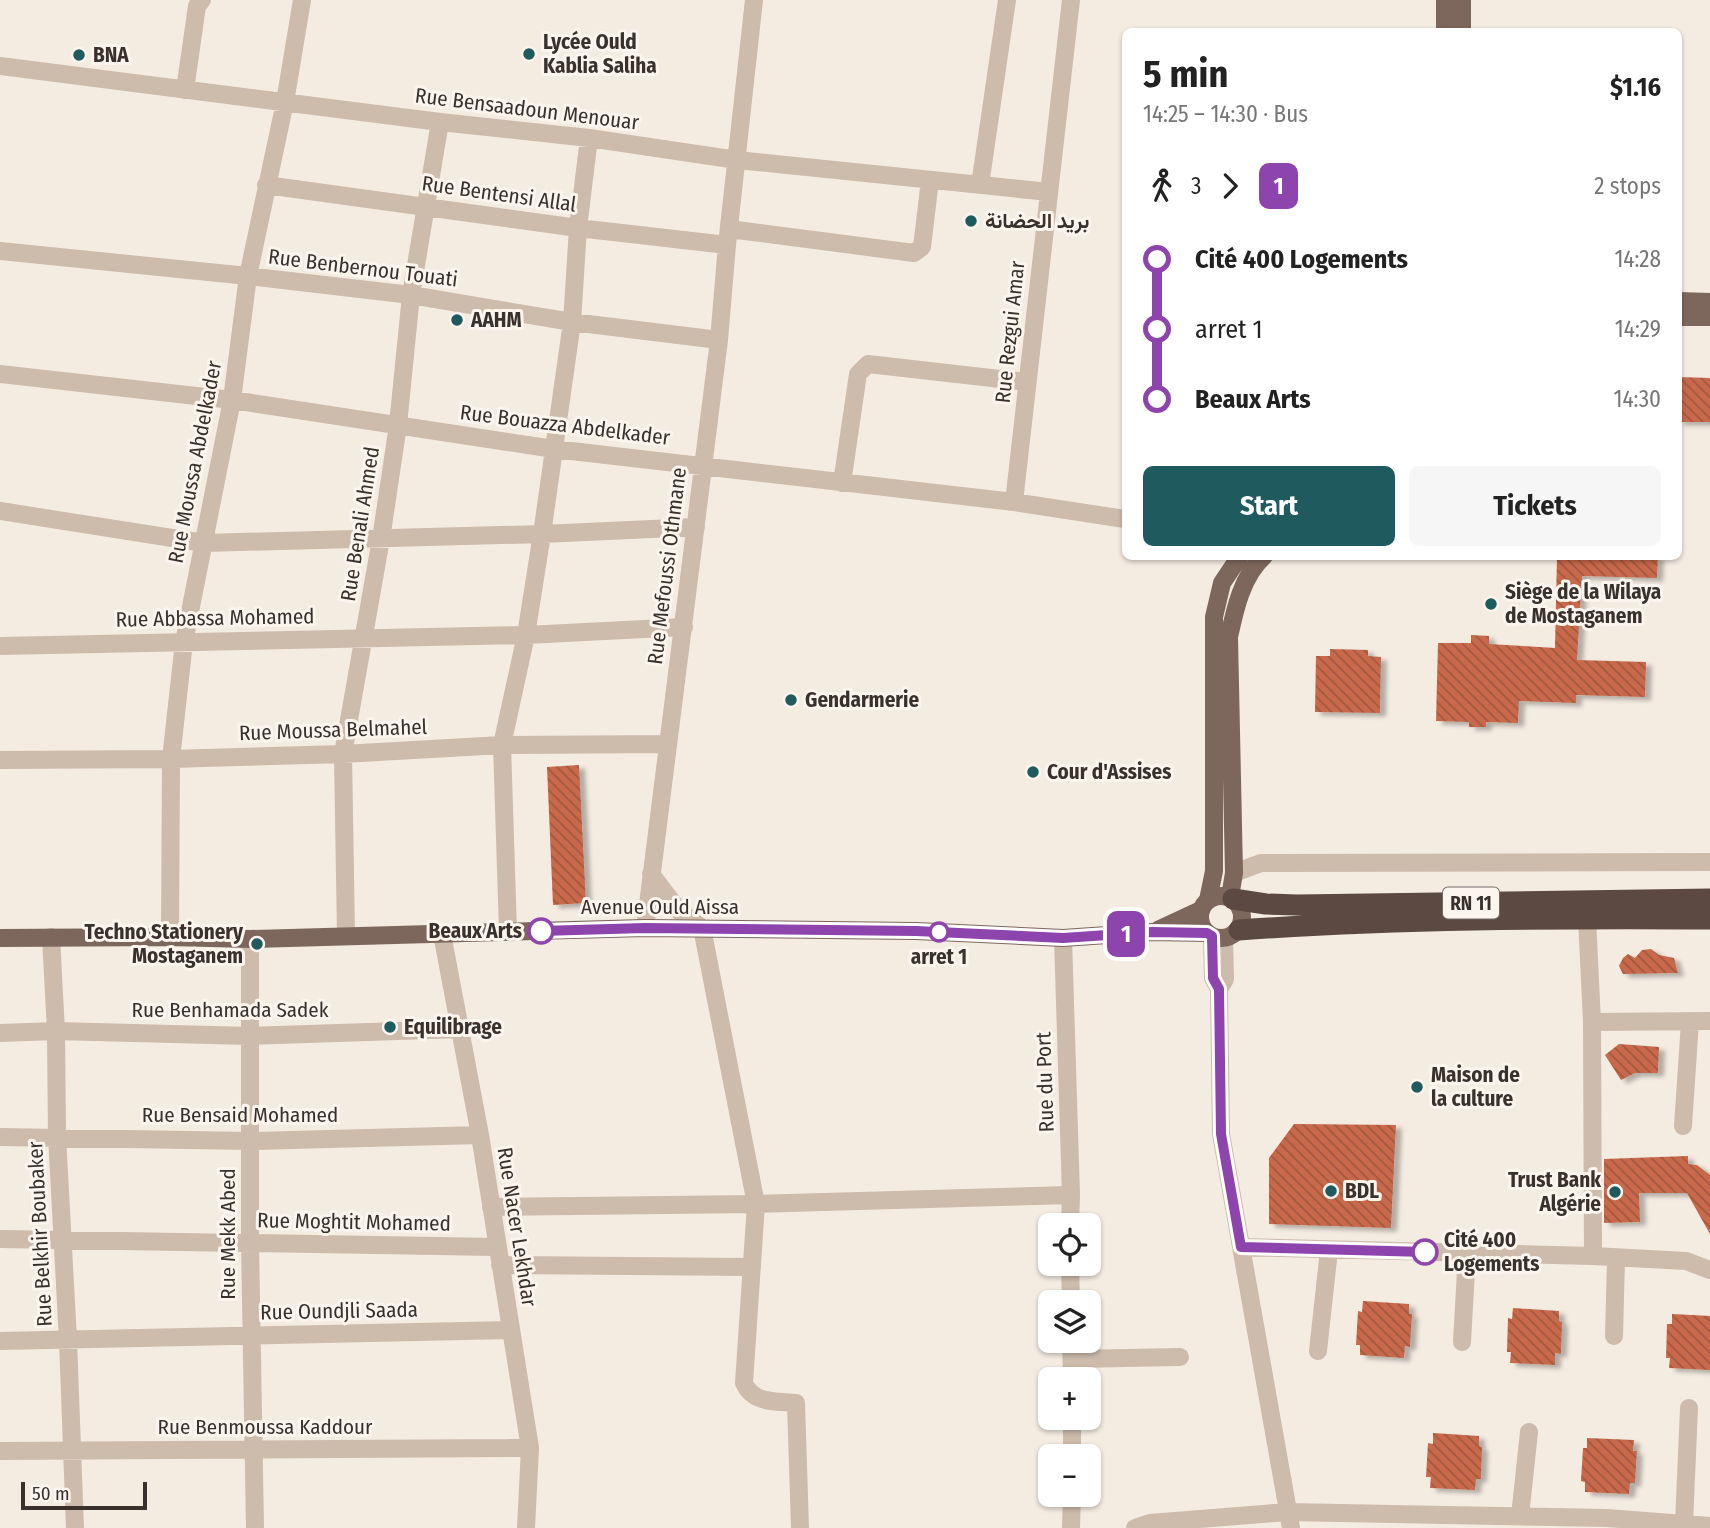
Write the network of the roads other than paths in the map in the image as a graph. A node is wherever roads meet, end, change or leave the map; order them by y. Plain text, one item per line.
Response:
1 (202, 0) edge
2 (302, 0) edge
3 (754, 0) edge
4 (1006, 0) edge
5 (1071, 0) edge
6 (1445, 0) edge
7 (1462, 0) edge
8 (1445, 28) edge
9 (1462, 28) edge
10 (0, 66) edge
11 (185, 90) junction
12 (285, 103) junction
13 (440, 122) junction
14 (589, 138) junction
15 (737, 160) junction
16 (930, 180) junction
17 (266, 185) junction
18 (980, 185) junction
19 (1049, 191) junction
20 (425, 207) junction
21 (578, 228) junction
22 (728, 237) junction
23 (0, 251) edge
24 (248, 276) junction
25 (411, 295) junction
26 (1682, 301) edge
27 (1710, 302) edge
28 (1682, 317) edge
29 (1710, 317) edge
30 (572, 322) junction
31 (719, 340) junction
32 (0, 374) edge
33 (1027, 382) junction
34 (232, 400) junction
35 (398, 425) junction
36 (554, 449) junction
37 (702, 466) junction
38 (842, 483) junction
39 (1014, 502) junction
40 (0, 512) edge
41 (1122, 519) edge
42 (696, 527) junction
43 (542, 534) junction
44 (381, 539) junction
45 (204, 543) junction
46 (1237, 560) edge
47 (1260, 560) edge
48 (684, 627) junction
49 (526, 635) junction
50 (364, 638) junction
51 (184, 642) junction
52 (0, 646) edge
53 (668, 744) junction
54 (502, 745) junction
55 (343, 754) junction
56 (171, 759) junction
57 (0, 760) edge
58 (1710, 862) edge
59 (1234, 873) junction
60 (651, 874) junction
61 (1232, 898) junction
62 (1710, 899) edge
63 (1204, 905) junction
64 (1587, 918) junction
65 (1710, 919) edge
66 (645, 928) junction
67 (702, 928) junction
68 (508, 931) junction
69 (1152, 932) junction
70 (442, 934) junction
71 (1220, 934) junction
72 (346, 935) junction
73 (51, 937) junction
74 (170, 937) junction
75 (0, 938) edge
76 (1063, 938) junction
77 (250, 939) junction
78 (1592, 1021) junction
79 (1710, 1021) edge
80 (1690, 1022) junction
81 (460, 1029) junction
82 (56, 1031) junction
83 (0, 1033) edge
84 (250, 1037) junction
85 (1683, 1126) dead end
86 (480, 1135) junction
87 (57, 1136) junction
88 (0, 1137) edge
89 (251, 1141) junction
90 (1071, 1195) junction
91 (756, 1203) junction
92 (491, 1207) junction
93 (1070, 1213) edge
94 (0, 1239) edge
95 (63, 1240) junction
96 (250, 1243) junction
97 (496, 1247) junction
98 (1241, 1247) junction
99 (1329, 1250) junction
100 (1467, 1253) junction
101 (1593, 1256) junction
102 (1616, 1259) junction
103 (500, 1265) junction
104 (752, 1267) junction
105 (1710, 1270) edge
106 (510, 1330) junction
107 (251, 1336) junction
108 (1614, 1336) dead end
109 (68, 1340) junction
110 (0, 1342) edge
111 (1462, 1342) dead end
112 (1318, 1351) dead end
113 (1101, 1352) edge
114 (1180, 1357) dead end
115 (1689, 1408) dead end
116 (1529, 1432) dead end
117 (530, 1448) junction
118 (253, 1449) junction
119 (0, 1451) edge
120 (73, 1451) junction
121 (1072, 1507) edge
122 (1520, 1517) junction
123 (1289, 1520) edge
124 (1607, 1523) edge
125 (1684, 1524) junction
126 (1710, 1526) edge
127 (75, 1528) edge
128 (255, 1528) edge
129 (526, 1528) edge
130 (800, 1528) edge
131 (1072, 1528) edge
132 (1135, 1528) edge

1 - 11 street
2 - 12 street, Rue Moussa Abdelkader
3 - 15 street, Rue Mefoussi Othmane
4 - 18 street
5 - 19 street, Rue Rezgui Amar
6 - 8 main road
7 - 9 main road
10 - 11 street, Rue Bensaadoun Menouar
11 - 12 street, Rue Bensaadoun Menouar
12 - 13 street, Rue Bensaadoun Menouar
12 - 17 street, Rue Moussa Abdelkader
13 - 14 street, Rue Bensaadoun Menouar
13 - 20 street, Rue Benali Ahmed
14 - 15 street, Rue Bensaadoun Menouar
14 - 21 street
15 - 16 street, Rue Bensaadoun Menouar
15 - 22 street, Rue Mefoussi Othmane
16 - 18 street, Rue Bensaadoun Menouar
16 - 22 street, Rue Bentensi Allal
17 - 20 street, Rue Bentensi Allal
17 - 24 street, Rue Moussa Abdelkader
18 - 19 street, Rue Bensaadoun Menouar
19 - 33 street, Rue Rezgui Amar
20 - 21 street, Rue Bentensi Allal
20 - 25 street, Rue Benali Ahmed
21 - 22 street, Rue Bentensi Allal
21 - 30 street
22 - 31 street, Rue Mefoussi Othmane
23 - 24 street, Rue Benbernou Touati
24 - 25 street, Rue Benbernou Touati
24 - 34 street, Rue Moussa Abdelkader
25 - 30 street, Rue Benbernou Touati
25 - 35 street, Rue Benali Ahmed
26 - 27 main road
28 - 29 main road
30 - 31 street, Rue Benbernou Touati
30 - 36 street
31 - 37 street, Rue Mefoussi Othmane
32 - 34 street, Rue Bouazza Abdelkader
33 - 38 street
33 - 39 street, Rue Rezgui Amar
34 - 35 street, Rue Bouazza Abdelkader
34 - 45 street, Rue Moussa Abdelkader
35 - 36 street, Rue Bouazza Abdelkader
35 - 44 street, Rue Benali Ahmed
36 - 37 street, Rue Bouazza Abdelkader
36 - 43 street
37 - 38 street, Rue Bouazza Abdelkader
37 - 42 street, Rue Mefoussi Othmane
38 - 39 street, Rue Bouazza Abdelkader
39 - 41 street, Rue Bouazza Abdelkader
40 - 45 street
42 - 43 street
42 - 48 street, Rue Mefoussi Othmane
43 - 44 street
43 - 49 street
44 - 45 street
44 - 50 street, Rue Benali Ahmed
45 - 51 street, Rue Moussa Abdelkader
46 - 63 main road
47 - 59 main road
48 - 49 street, Rue Abbassa Mohamed
48 - 53 street, Rue Mefoussi Othmane
49 - 50 street, Rue Abbassa Mohamed
49 - 54 street
50 - 51 street, Rue Abbassa Mohamed
50 - 55 street, Rue Benali Ahmed
51 - 52 street, Rue Abbassa Mohamed
51 - 56 street, Rue Moussa Abdelkader
53 - 54 street, Rue Moussa Belmahel
53 - 60 street, Rue Mefoussi Othmane
54 - 55 street, Rue Moussa Belmahel
54 - 68 street
55 - 56 street, Rue Moussa Belmahel
55 - 72 street, Rue Benali Ahmed
56 - 57 street, Rue Moussa Belmahel
56 - 74 street, Rue Moussa Abdelkader
58 - 59 street
59 - 61 main road
60 - 66 street, Rue Mefoussi Othmane
60 - 67 street
61 - 62 highway, RN 11
61 - 63 main road
61 - 71 main road
63 - 69 main road
63 - 71 main road
64 - 65 highway, RN 11
64 - 71 highway, RN 11
64 - 78 street
66 - 67 main road, Avenue Ould Aissa
66 - 68 main road, Avenue Ould Aissa
67 - 76 main road, Avenue Ould Aissa
67 - 91 street
68 - 70 main road, Avenue Ould Aissa
69 - 71 main road, Avenue Ould Aissa
69 - 76 main road, Avenue Ould Aissa
70 - 72 main road, Avenue Ould Aissa
70 - 81 street, Rue Nacer Lekhdar
71 - 98 street
72 - 77 main road, Avenue Ould Aissa
73 - 74 main road, Avenue Ould Aissa
73 - 75 main road, Avenue Ould Aissa
73 - 82 street, Rue Belkhir Boubaker
74 - 77 main road, Avenue Ould Aissa
76 - 90 street, Rue du Port
77 - 84 street, Rue Mekk Abed
78 - 80 street
78 - 101 street
79 - 80 street
80 - 85 street
81 - 84 street, Rue Benhamada Sadek
81 - 86 street, Rue Nacer Lekhdar
82 - 83 street, Rue Benhamada Sadek
82 - 84 street, Rue Benhamada Sadek
82 - 87 street, Rue Belkhir Boubaker
84 - 89 street, Rue Mekk Abed
86 - 89 street, Rue Bensaid Mohamed
86 - 92 street, Rue Nacer Lekhdar
87 - 88 street, Rue Bensaid Mohamed
87 - 89 street, Rue Bensaid Mohamed
87 - 95 street, Rue Belkhir Boubaker
89 - 96 street, Rue Mekk Abed
90 - 91 street
90 - 93 street, Rue du Port
91 - 92 street
91 - 104 street
92 - 97 street, Rue Nacer Lekhdar
94 - 95 street, Rue Moghtit Mohamed
95 - 96 street, Rue Moghtit Mohamed
95 - 109 street, Rue Belkhir Boubaker
96 - 97 street, Rue Moghtit Mohamed
96 - 107 street, Rue Mekk Abed
97 - 103 street, Rue Nacer Lekhdar
98 - 99 street
98 - 123 street
99 - 100 street
99 - 112 street
100 - 101 street
100 - 111 street
101 - 102 street
102 - 105 street
102 - 108 street
103 - 104 street
103 - 106 street, Rue Nacer Lekhdar
104 - 130 street
106 - 107 street, Rue Oundjli Saada
106 - 117 street, Rue Nacer Lekhdar
107 - 109 street, Rue Oundjli Saada
107 - 118 street, Rue Mekk Abed
109 - 110 street, Rue Oundjli Saada
109 - 120 street, Rue Belkhir Boubaker
113 - 114 street
115 - 125 street
116 - 122 street
117 - 118 street, Rue Benmoussa Kaddour
117 - 129 street, Rue Nacer Lekhdar
118 - 120 street, Rue Benmoussa Kaddour
118 - 128 street, Rue Mekk Abed
119 - 120 street, Rue Benmoussa Kaddour
120 - 127 street, Rue Belkhir Boubaker
121 - 131 street
122 - 123 street
122 - 124 street
123 - 132 street
124 - 125 street
125 - 126 street

